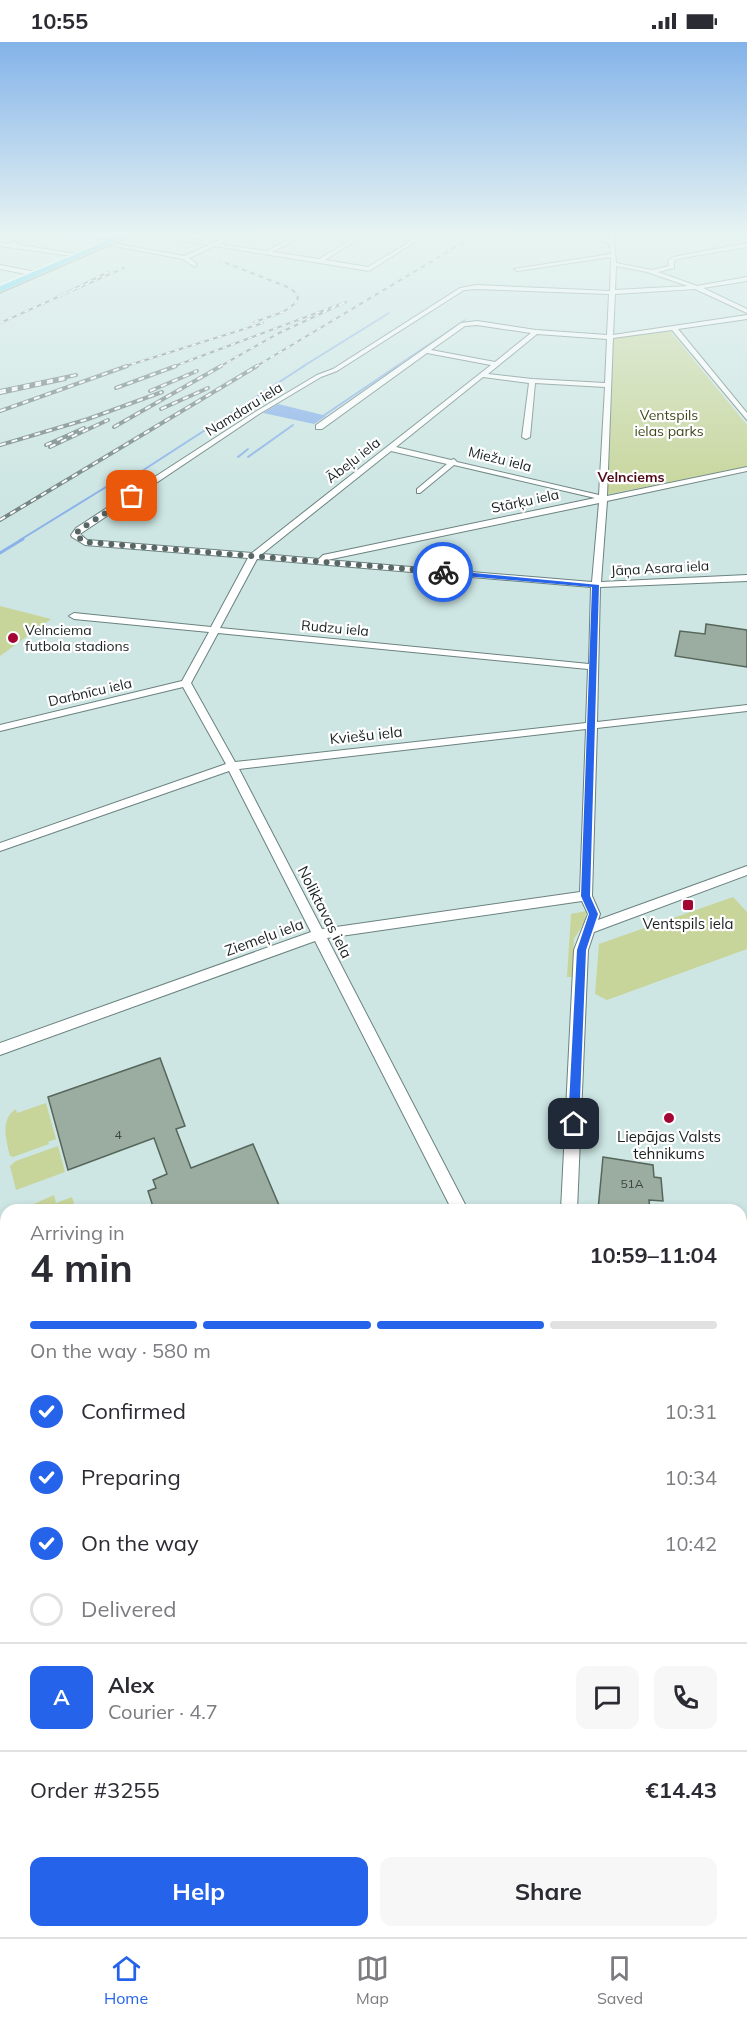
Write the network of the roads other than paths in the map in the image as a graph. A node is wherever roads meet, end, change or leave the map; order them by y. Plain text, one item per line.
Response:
1 (411, 321) edge
2 (610, 321) edge
3 (718, 321) edge
4 (674, 328) junction
5 (536, 332) junction
6 (610, 337) junction
7 (426, 351) junction
8 (496, 364) junction
9 (483, 375) junction
10 (532, 381) junction
11 (607, 385) junction
12 (747, 418) edge
13 (319, 427) dead end
14 (526, 437) dead end
15 (390, 448) junction
16 (454, 461) junction
17 (747, 470) edge
18 (420, 491) dead end
19 (603, 498) junction
20 (75, 535) joint
21 (254, 556) junction
22 (310, 561) junction
23 (747, 578) edge
24 (596, 585) junction
25 (74, 616) dead end
26 (213, 630) junction
27 (594, 667) junction
28 (186, 683) junction
29 (747, 708) edge
30 (593, 724) junction
31 (0, 728) edge
32 (232, 766) junction
33 (0, 847) edge
34 (747, 870) edge
35 (586, 896) junction
36 (588, 928) junction
37 (317, 935) junction
38 (0, 1049) edge
39 (457, 1204) edge
40 (569, 1204) edge

1 - 20 street, Namdaru iela
2 - 6 street
3 - 4 street
4 - 6 street
4 - 12 street
5 - 6 street
5 - 7 street
5 - 8 street, Ābeļu iela
6 - 11 street
7 - 8 street
7 - 13 street
8 - 9 street, Ābeļu iela
9 - 10 street
9 - 15 street, Ābeļu iela
10 - 11 street
10 - 14 street
11 - 19 street
15 - 16 street, Miežu iela
15 - 21 street, Ābeļu iela
16 - 18 street
16 - 19 street, Miežu iela
17 - 19 street, Stārķu iela
19 - 22 street, Stārķu iela
19 - 24 street
20 - 21 street, Jāņa Asara iela
21 - 22 street, Jāņa Asara iela
21 - 26 street, Ābeļu iela
22 - 24 street, Jāņa Asara iela
23 - 24 street, Jāņa Asara iela
24 - 27 street
25 - 26 street, Rudzu iela
26 - 27 street, Rudzu iela
26 - 28 street
27 - 30 street
28 - 31 street, Darbnīcu iela
28 - 32 street, Noliktavas iela
29 - 30 street, Kviešu iela
30 - 32 street, Kviešu iela
30 - 35 street
32 - 33 street, Kviešu iela
32 - 37 street, Noliktavas iela
34 - 36 street
35 - 36 street
35 - 37 street, Ziemeļu iela
36 - 40 street
37 - 38 street, Ziemeļu iela
37 - 39 street, Noliktavas iela

